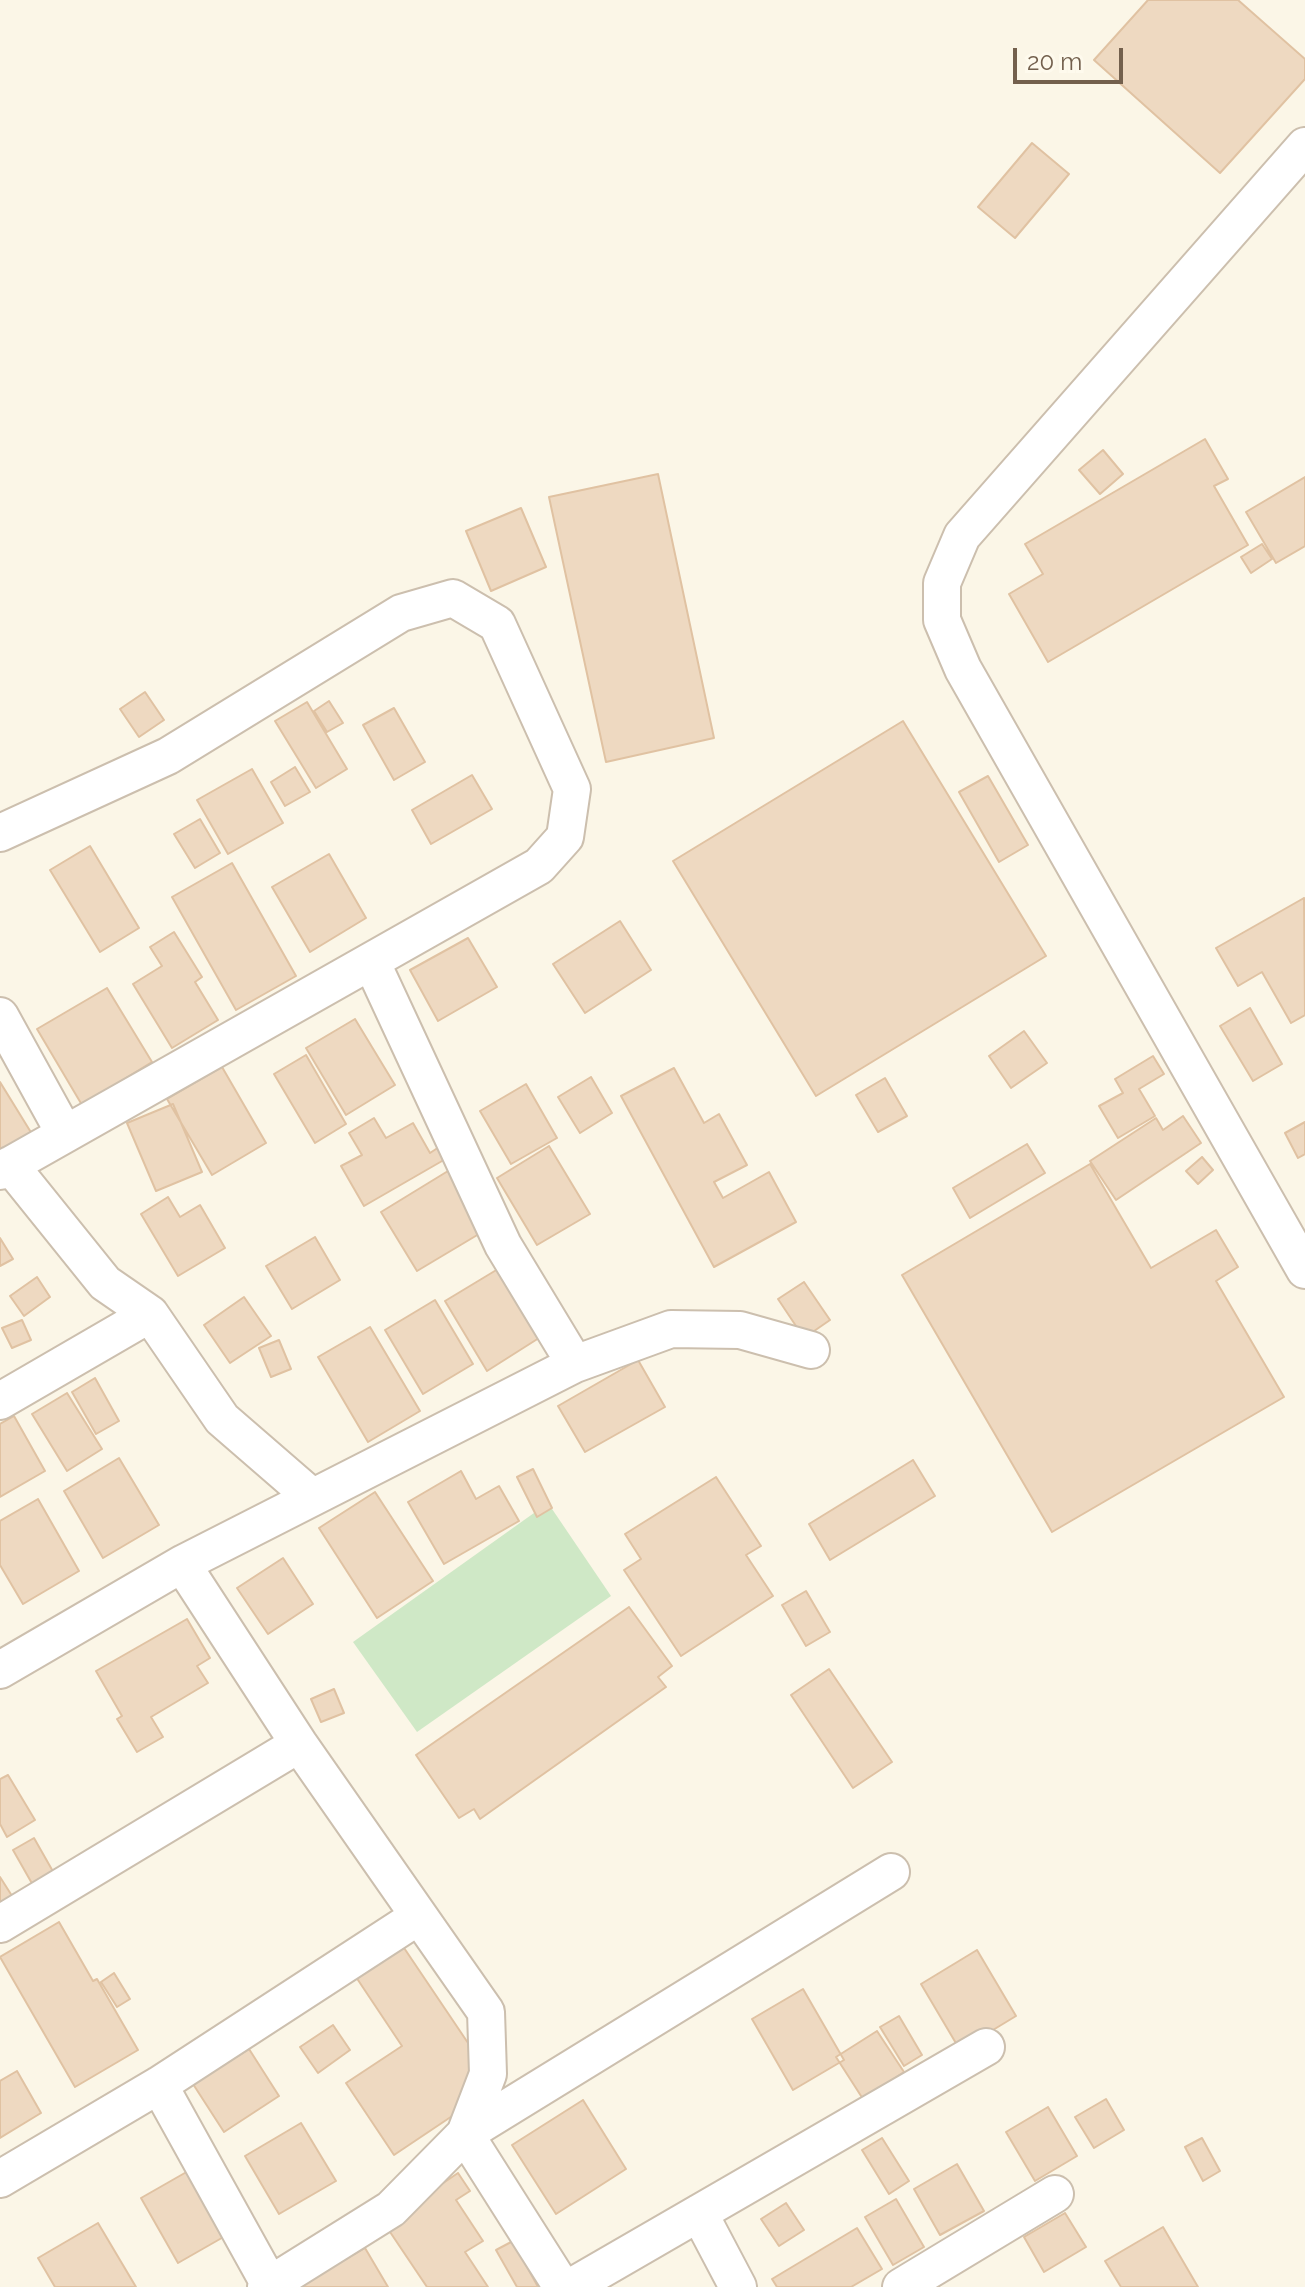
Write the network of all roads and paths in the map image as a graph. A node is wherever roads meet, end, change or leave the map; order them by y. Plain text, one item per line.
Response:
1 (1305, 146) edge
2 (0, 833) edge
3 (371, 961) junction
4 (0, 1016) edge
5 (65, 1134) junction
6 (5, 1168) edge
7 (1305, 1270) edge
8 (150, 1314) junction
9 (811, 1350) dead end
10 (575, 1364) junction
11 (0, 1401) edge
12 (312, 1497) junction
13 (182, 1564) junction
14 (0, 1670) edge
15 (299, 1744) junction
16 (891, 1872) dead end
17 (419, 1916) junction
18 (0, 1924) edge
19 (986, 2047) dead end
20 (159, 2085) junction
21 (465, 2134) junction
22 (0, 2179) edge
23 (1055, 2194) dead end
24 (699, 2213) junction
25 (269, 2286) edge
26 (562, 2287) edge
27 (571, 2287) edge
28 (738, 2287) edge
29 (901, 2287) edge

1 - 7 street
2 - 3 street
3 - 5 street
3 - 10 street
4 - 5 street
5 - 6 street
6 - 8 street
8 - 11 street
8 - 12 street
9 - 10 street
10 - 12 street
12 - 13 street
13 - 14 street
13 - 15 street
15 - 17 street
15 - 18 street
16 - 21 street
17 - 20 street
17 - 21 street
19 - 24 street
20 - 22 street
20 - 25 street
21 - 25 street
21 - 26 street
23 - 29 street
24 - 27 street
24 - 28 street

